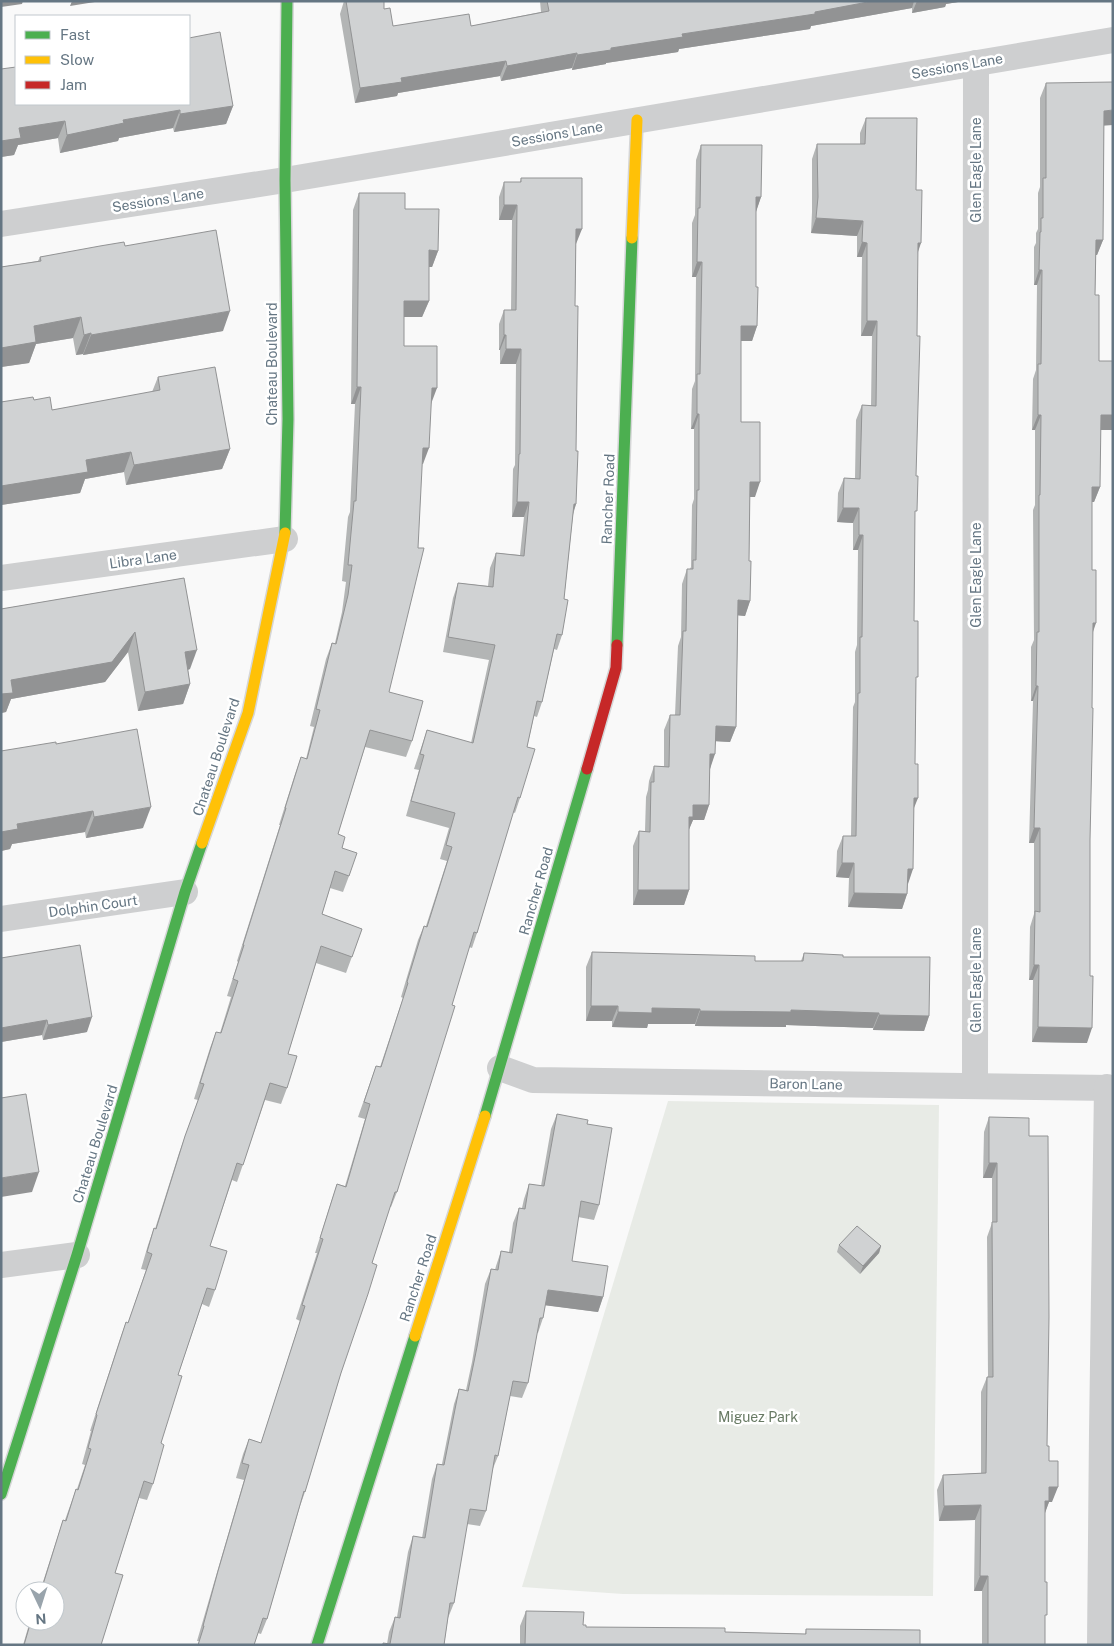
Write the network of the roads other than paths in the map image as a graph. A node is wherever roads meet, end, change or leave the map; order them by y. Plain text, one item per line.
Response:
1 (286, 1) edge
2 (1113, 40) edge
3 (976, 63) junction
4 (637, 120) junction
5 (285, 180) junction
6 (1, 224) edge
7 (284, 539) junction
8 (1, 578) edge
9 (185, 892) junction
10 (1, 919) edge
11 (500, 1068) junction
12 (975, 1086) junction
13 (1110, 1088) edge
14 (77, 1255) junction
15 (1, 1265) edge
16 (1107, 1433) edge
17 (1, 1494) edge
18 (317, 1645) edge
19 (1100, 1645) edge

1 - 5 street, Chateau Boulevard
2 - 3 street, Sessions Lane
3 - 4 street, Sessions Lane
3 - 12 street, Glen Eagle Lane
4 - 5 street, Sessions Lane
4 - 11 street, Rancher Road
5 - 6 street, Sessions Lane
5 - 7 street, Chateau Boulevard
7 - 8 street, Libra Lane
7 - 9 street, Chateau Boulevard
9 - 10 street, Dolphin Court
9 - 14 street, Chateau Boulevard
11 - 12 street, Baron Lane
11 - 18 street, Rancher Road
12 - 13 street, Baron Lane
13 - 16 street
14 - 15 street
14 - 17 street, Chateau Boulevard
16 - 19 street

